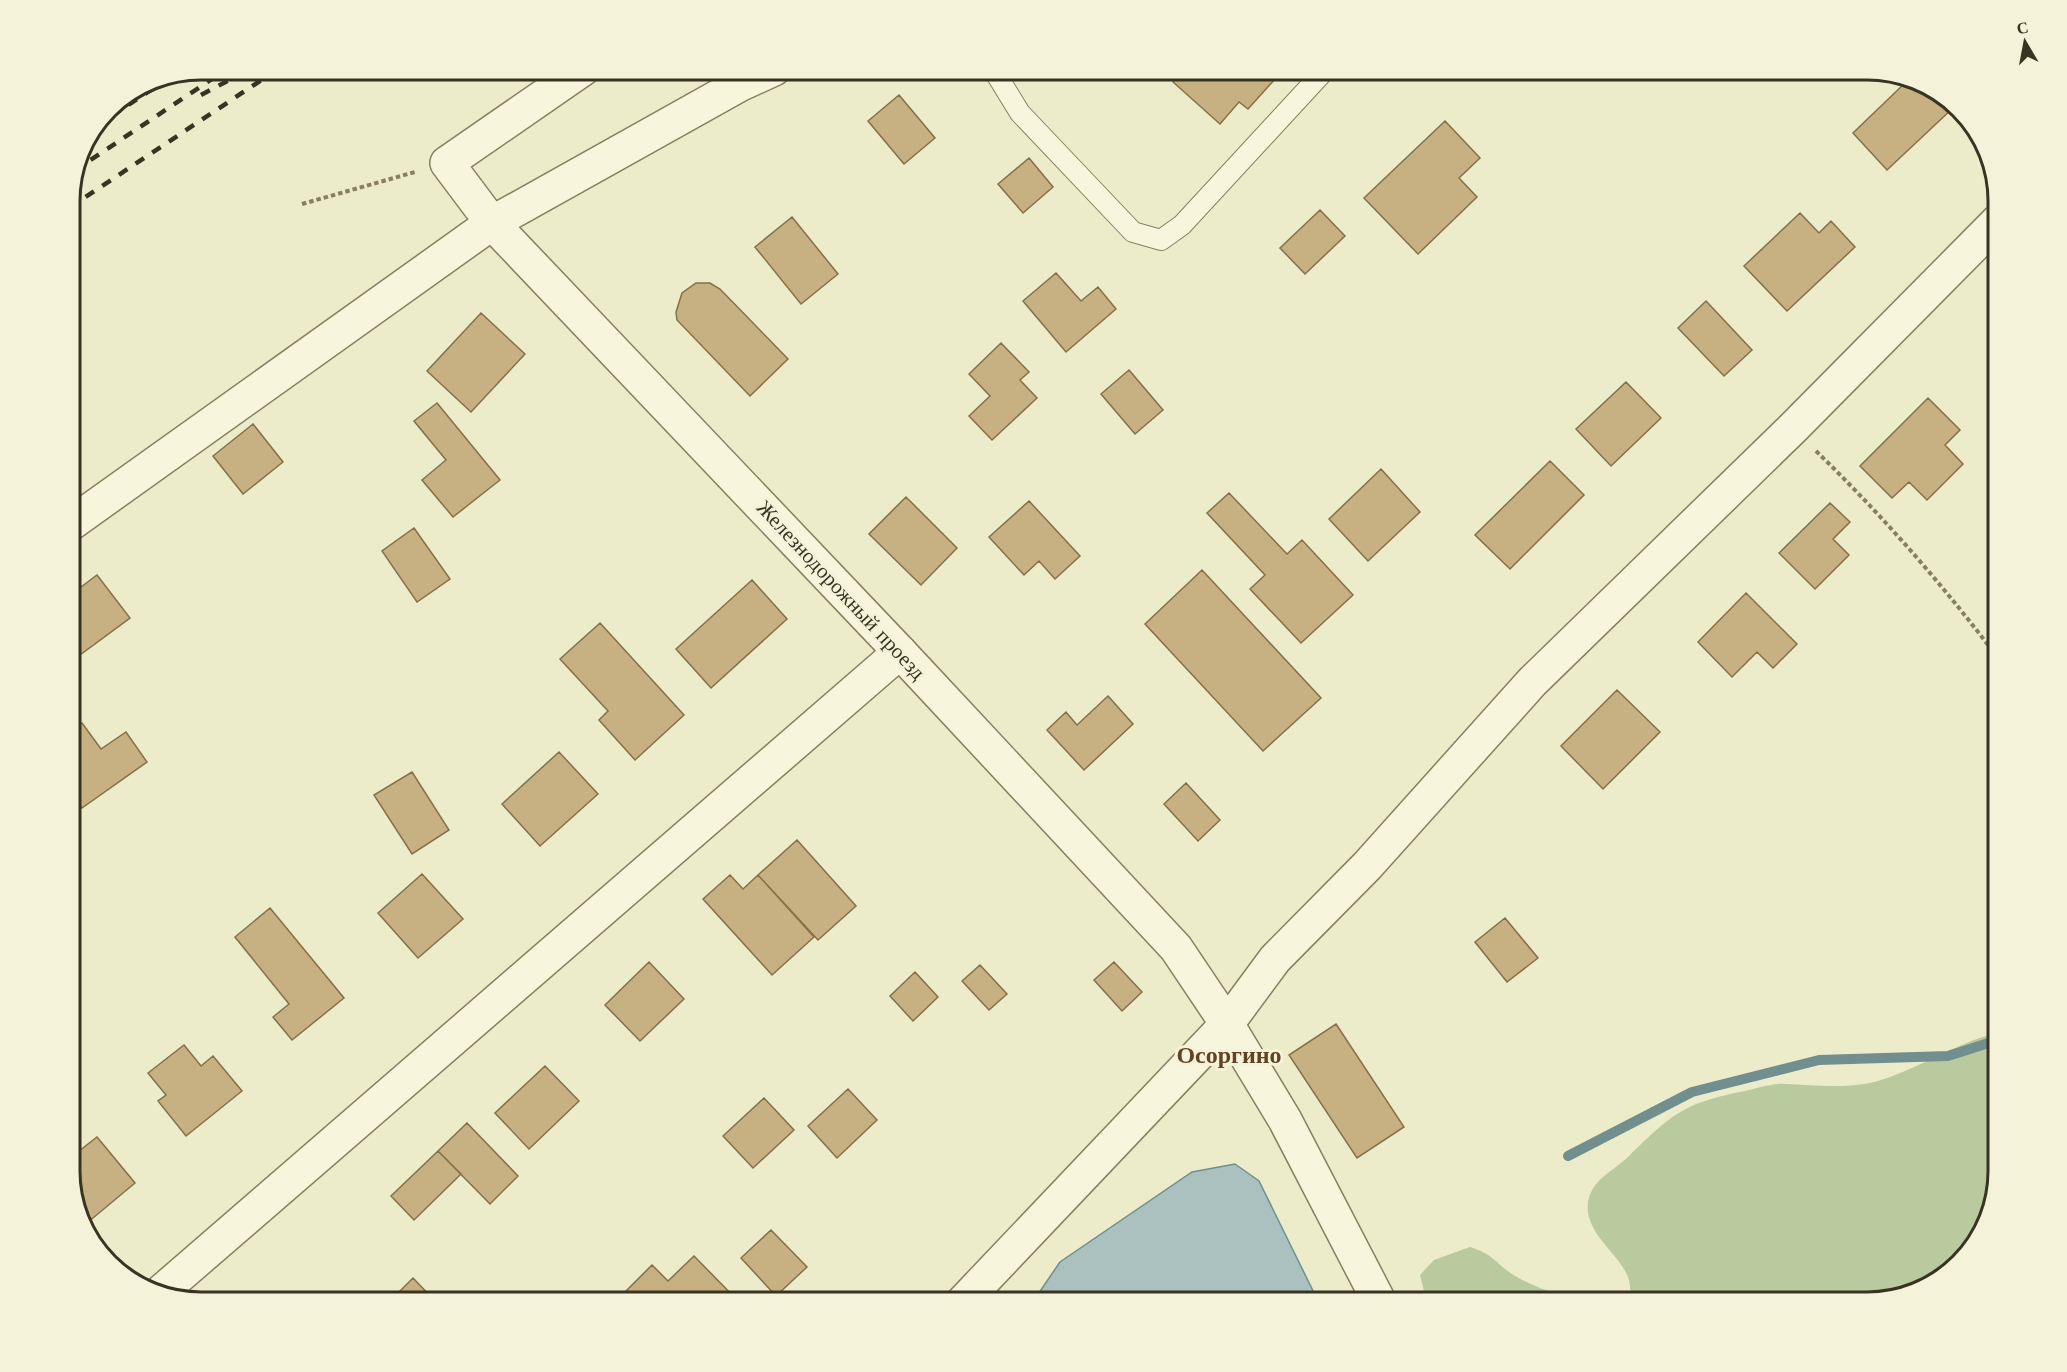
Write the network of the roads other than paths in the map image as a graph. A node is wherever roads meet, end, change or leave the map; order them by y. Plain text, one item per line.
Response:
1 (567, 80) edge
2 (750, 80) edge
3 (1000, 80) edge
4 (1316, 80) edge
5 (492, 223) junction
6 (1988, 231) edge
7 (80, 517) edge
8 (900, 652) junction
9 (1227, 1024) junction
10 (166, 1287) edge
11 (972, 1292) edge
12 (1374, 1292) edge

1 - 5 street, Железнодорожный проезд
2 - 5 street
3 - 4 lane
5 - 7 street
5 - 8 street, Железнодорожный проезд
6 - 9 street
8 - 9 street, Железнодорожный проезд
8 - 10 street
9 - 11 street
9 - 12 street, Железнодорожный проезд

